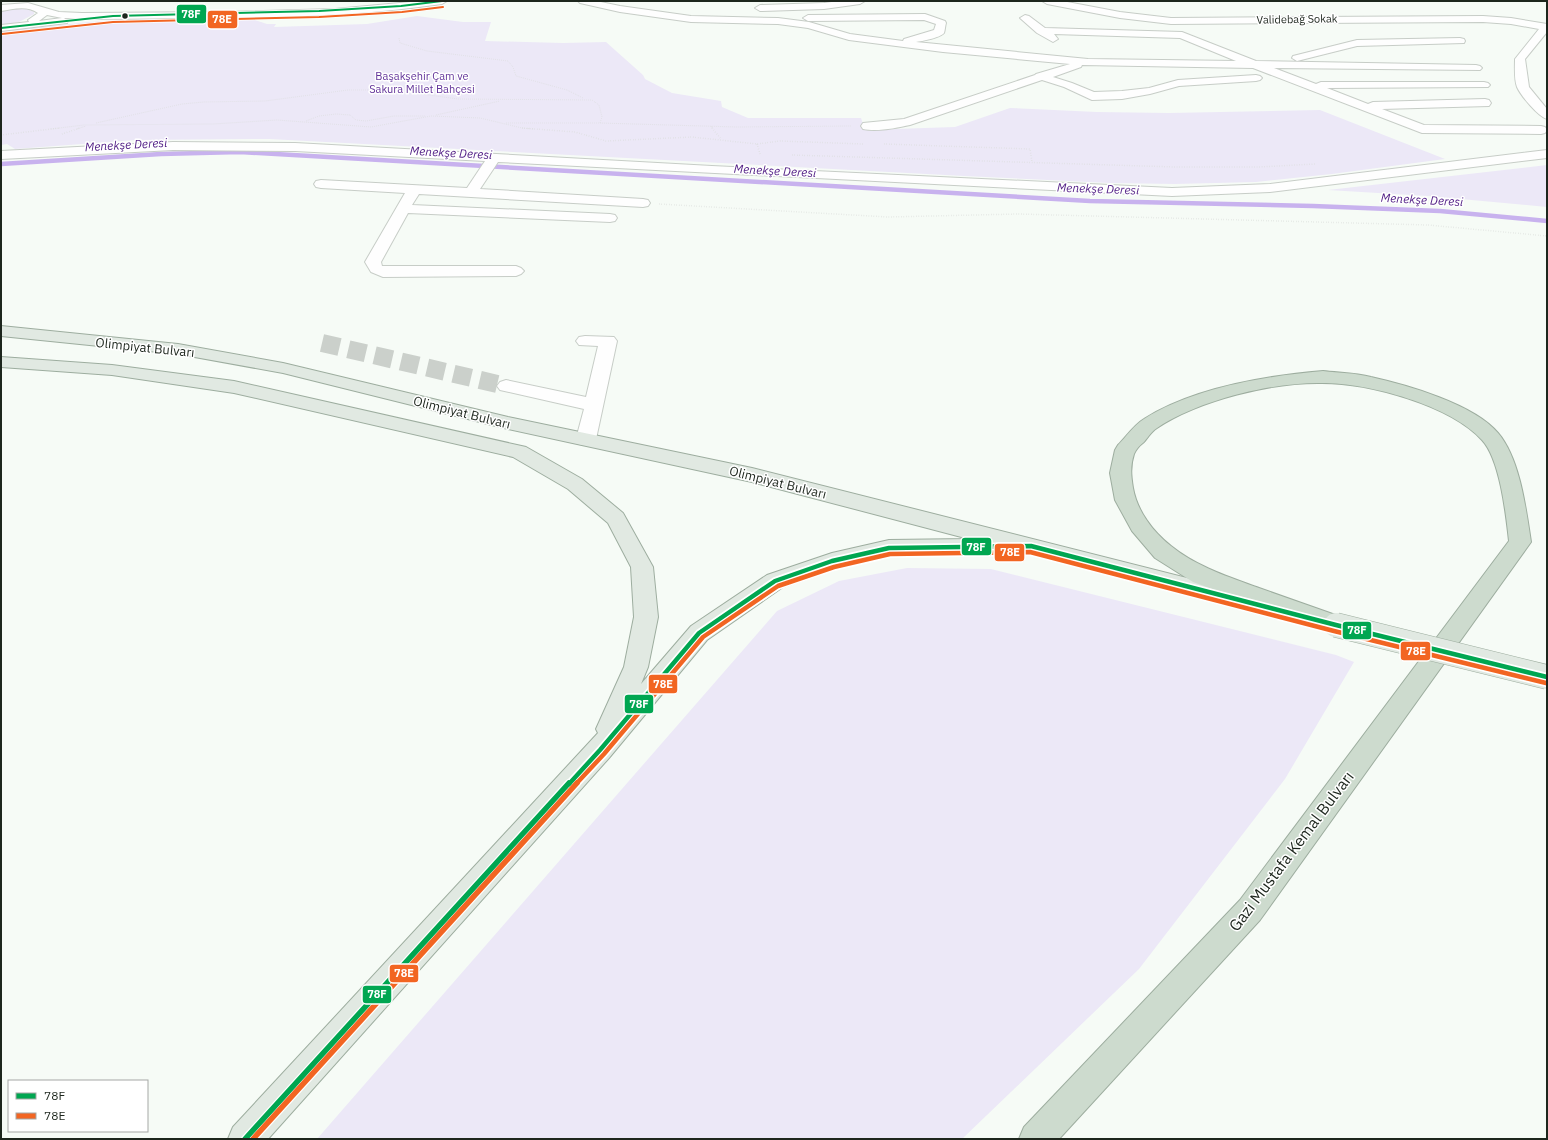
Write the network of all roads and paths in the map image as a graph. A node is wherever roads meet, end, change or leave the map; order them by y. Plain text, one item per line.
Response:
1 (13, 1) edge
2 (254, 1) edge
3 (407, 1) edge
4 (442, 1) edge
5 (583, 1) edge
6 (860, 1) edge
7 (1047, 1) edge
8 (843, 2) edge
9 (142, 4) dead end
10 (155, 4) dead end
11 (38, 6) edge
12 (1, 8) edge
13 (752, 8) dead end
14 (238, 11) junction
15 (112, 16) junction
16 (1025, 18) dead end
17 (778, 21) junction
18 (19, 26) junction
19 (1546, 27) edge
20 (1, 28) edge
21 (1041, 31) junction
22 (399, 38) dead end
23 (1460, 41) dead end
24 (895, 43) junction
25 (1088, 62) junction
26 (1253, 64) junction
27 (1271, 65) junction
28 (1066, 68) junction
29 (1476, 68) dead end
30 (1145, 74) dead end
31 (1040, 76) junction
32 (1159, 76) dead end
33 (1256, 78) dead end
34 (1178, 83) junction
35 (1308, 85) junction
36 (1484, 85) dead end
37 (584, 99) junction
38 (507, 100) junction
39 (1485, 103) dead end
40 (1361, 106) junction
41 (1547, 115) edge
42 (431, 116) junction
43 (304, 121) junction
44 (501, 123) junction
45 (600, 123) junction
46 (90, 125) junction
47 (711, 126) junction
48 (867, 126) joint
49 (1541, 130) dead end
50 (61, 134) dead end
51 (1, 135) edge
52 (721, 140) junction
53 (757, 144) junction
54 (865, 144) dead end
55 (881, 144) dead end
56 (760, 154) dead end
57 (1547, 154) edge
58 (1, 156) edge
59 (494, 158) junction
60 (1032, 162) dead end
61 (321, 184) dead end
62 (414, 190) junction
63 (471, 193) junction
64 (643, 203) joint
65 (404, 209) junction
66 (610, 218) dead end
67 (1547, 236) edge
68 (516, 270) dead end
69 (1, 331) edge
70 (585, 341) dead end
71 (1, 362) edge
72 (506, 386) tunnel mouth
73 (594, 405) junction
74 (586, 440) junction
75 (1031, 546) junction
76 (1336, 625) junction
77 (1547, 677) edge
78 (600, 750) junction
79 (245, 1139) edge
80 (1036, 1139) edge

1 - 12 street
2 - 14 street
3 - 14 street
4 - 14 street
5 - 17 street
6 - 8 street
7 - 19 street, Validebağ Sokak
8 - 13 street
9 - 15 street
10 - 14 street
11 - 12 street
11 - 15 street
11 - 18 street
14 - 15 street
15 - 18 street
16 - 21 street
17 - 24 street
17 - 24 street
18 - 20 street
19 - 41 street
21 - 25 street
21 - 26 street
22 - 37 path
23 - 27 street
24 - 25 street
25 - 26 street
25 - 28 street
26 - 27 street
26 - 35 street
27 - 29 street
28 - 30 street
28 - 31 street
31 - 34 street
31 - 48 street
32 - 34 street
33 - 34 street
35 - 36 street
35 - 40 street
37 - 38 path
37 - 45 path
38 - 42 path
38 - 46 path
39 - 40 street
40 - 49 street
42 - 43 path
42 - 43 path
42 - 44 path
43 - 46 path
44 - 45 path
44 - 52 path
45 - 47 path
46 - 50 path
46 - 51 path
47 - 48 path
47 - 52 path
52 - 53 path
53 - 54 path
53 - 56 path
55 - 60 path
57 - 59 street
58 - 59 street
59 - 63 street
61 - 62 street
62 - 63 street
62 - 65 street
63 - 64 street
64 - 67 path
65 - 66 street
65 - 68 street
69 - 74 main road, Olimpiyat Bulvarı
70 - 73 street
71 - 78 main road
72 - 73 street
73 - 74 street
74 - 75 main road, Olimpiyat Bulvarı
75 - 76 main road, Olimpiyat Bulvarı
75 - 78 main road
76 - 77 main road, Olimpiyat Bulvarı, bridge
76 - 80 highway, Gazi Mustafa Kemal Bulvarı
78 - 79 main road

